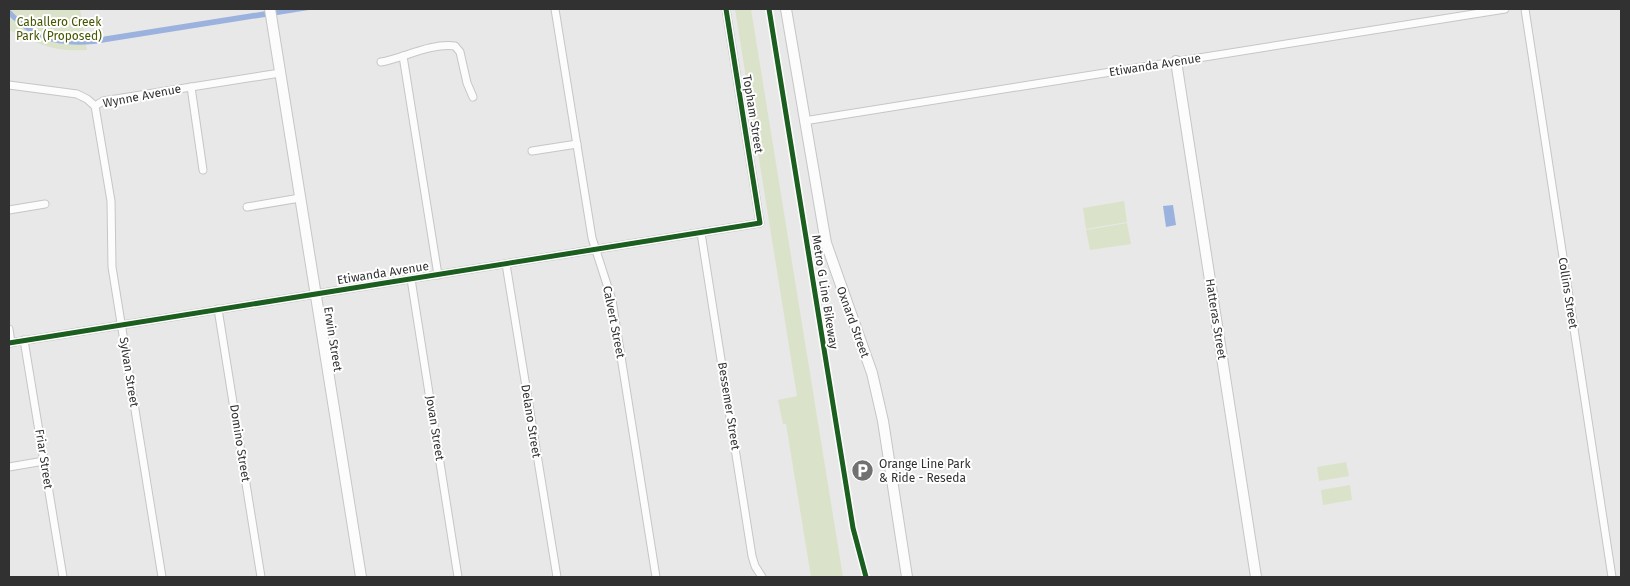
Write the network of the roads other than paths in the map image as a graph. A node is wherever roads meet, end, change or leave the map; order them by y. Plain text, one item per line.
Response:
1 (555, 9) edge
2 (726, 9) edge
3 (786, 9) edge
4 (1505, 9) edge
5 (1525, 9) edge
6 (271, 11) edge
7 (403, 56) junction
8 (1176, 61) junction
9 (381, 62) dead end
10 (280, 73) junction
11 (9, 84) edge
12 (191, 87) junction
13 (473, 97) dead end
14 (95, 106) junction
15 (804, 121) junction
16 (577, 144) junction
17 (532, 151) dead end
18 (204, 170) dead end
19 (300, 198) junction
20 (45, 204) dead end
21 (247, 207) dead end
22 (9, 210) edge
23 (760, 223) joint
24 (701, 233) junction
25 (594, 250) junction
26 (506, 264) junction
27 (438, 274) junction
28 (411, 279) junction
29 (316, 294) junction
30 (218, 309) junction
31 (122, 325) junction
32 (9, 329) edge
33 (24, 340) junction
34 (10, 343) edge
35 (44, 461) junction
36 (9, 467) edge
37 (63, 577) edge
38 (162, 577) edge
39 (261, 577) edge
40 (361, 577) edge
41 (458, 577) edge
42 (557, 577) edge
43 (656, 577) edge
44 (762, 577) edge
45 (907, 577) edge
46 (1256, 577) edge
47 (1612, 577) edge

1 - 16 street, Calvert Street
2 - 23 street, Topham Street
3 - 15 street, Oxnard Street
4 - 8 street, Etiwanda Avenue
5 - 47 street, Collins Street
6 - 10 street, Erwin Street
7 - 9 street
7 - 13 street
7 - 27 street
8 - 15 street, Etiwanda Avenue
8 - 46 street, Hatteras Street
10 - 12 street, Wynne Avenue
10 - 19 street, Erwin Street
11 - 14 street, Wynne Avenue
12 - 14 street, Wynne Avenue
12 - 18 street
14 - 31 street, Sylvan Street
15 - 45 street, Oxnard Street
16 - 17 street
16 - 25 street, Calvert Street
19 - 21 street
19 - 29 street, Erwin Street
20 - 22 street
23 - 24 street, Etiwanda Avenue
24 - 25 street, Etiwanda Avenue
24 - 44 street, Bessemer Street
25 - 26 street, Etiwanda Avenue
25 - 43 street, Calvert Street
26 - 27 street, Etiwanda Avenue
26 - 42 street, Delano Street
27 - 28 street, Etiwanda Avenue
28 - 29 street, Etiwanda Avenue
28 - 41 street, Jovan Street
29 - 30 street, Etiwanda Avenue
29 - 40 street, Erwin Street
30 - 31 street, Etiwanda Avenue
30 - 39 street, Domino Street
31 - 33 street, Etiwanda Avenue
31 - 38 street, Sylvan Street
32 - 34 street
33 - 34 street, Etiwanda Avenue
33 - 35 street, Friar Street
35 - 36 street
35 - 37 street, Friar Street

